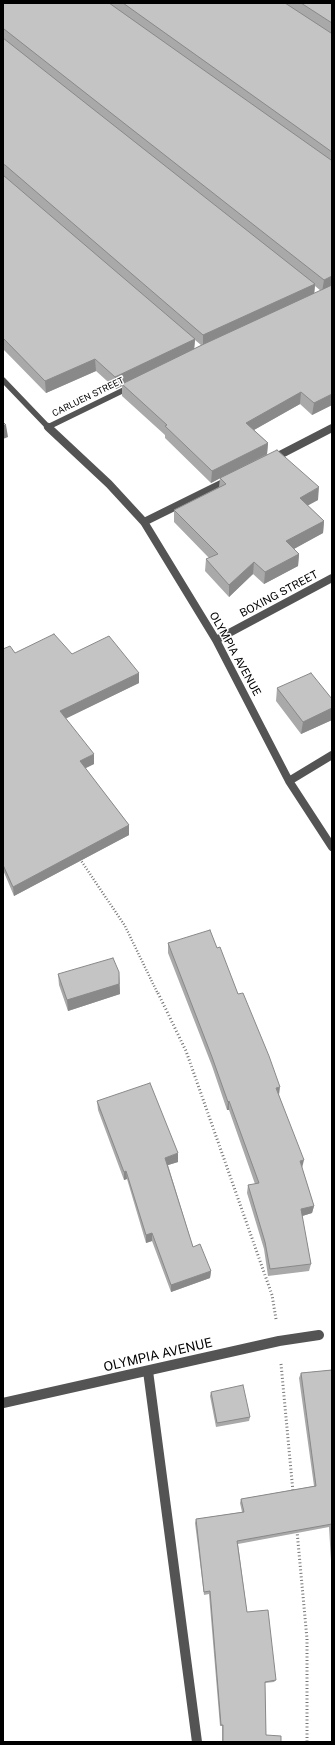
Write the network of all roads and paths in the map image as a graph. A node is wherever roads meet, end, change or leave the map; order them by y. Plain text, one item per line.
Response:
1 (3, 380) edge
2 (140, 382) edge
3 (48, 427) junction
4 (332, 428) edge
5 (262, 463) edge
6 (235, 477) edge
7 (144, 522) junction
8 (332, 578) edge
9 (216, 640) junction
10 (332, 755) edge
11 (289, 781) junction
12 (332, 847) edge
13 (77, 856) edge
14 (320, 1335) dead end
15 (279, 1342) junction
16 (148, 1371) junction
17 (3, 1403) edge
18 (294, 1498) edge
19 (297, 1529) edge
20 (198, 1742) edge
21 (307, 1742) edge

1 - 3 street, OLYMPIA AVENUE
2 - 3 street, CARLUEN STREET
3 - 7 street, OLYMPIA AVENUE
4 - 5 street
6 - 7 street
7 - 9 street, OLYMPIA AVENUE
8 - 9 street, BOXING STREET
9 - 11 street, OLYMPIA AVENUE
10 - 11 street
11 - 12 street, OLYMPIA AVENUE
13 - 15 path
14 - 15 street, OLYMPIA AVENUE
15 - 16 street, OLYMPIA AVENUE
15 - 18 path
16 - 17 street, OLYMPIA AVENUE
16 - 20 street
19 - 21 path

